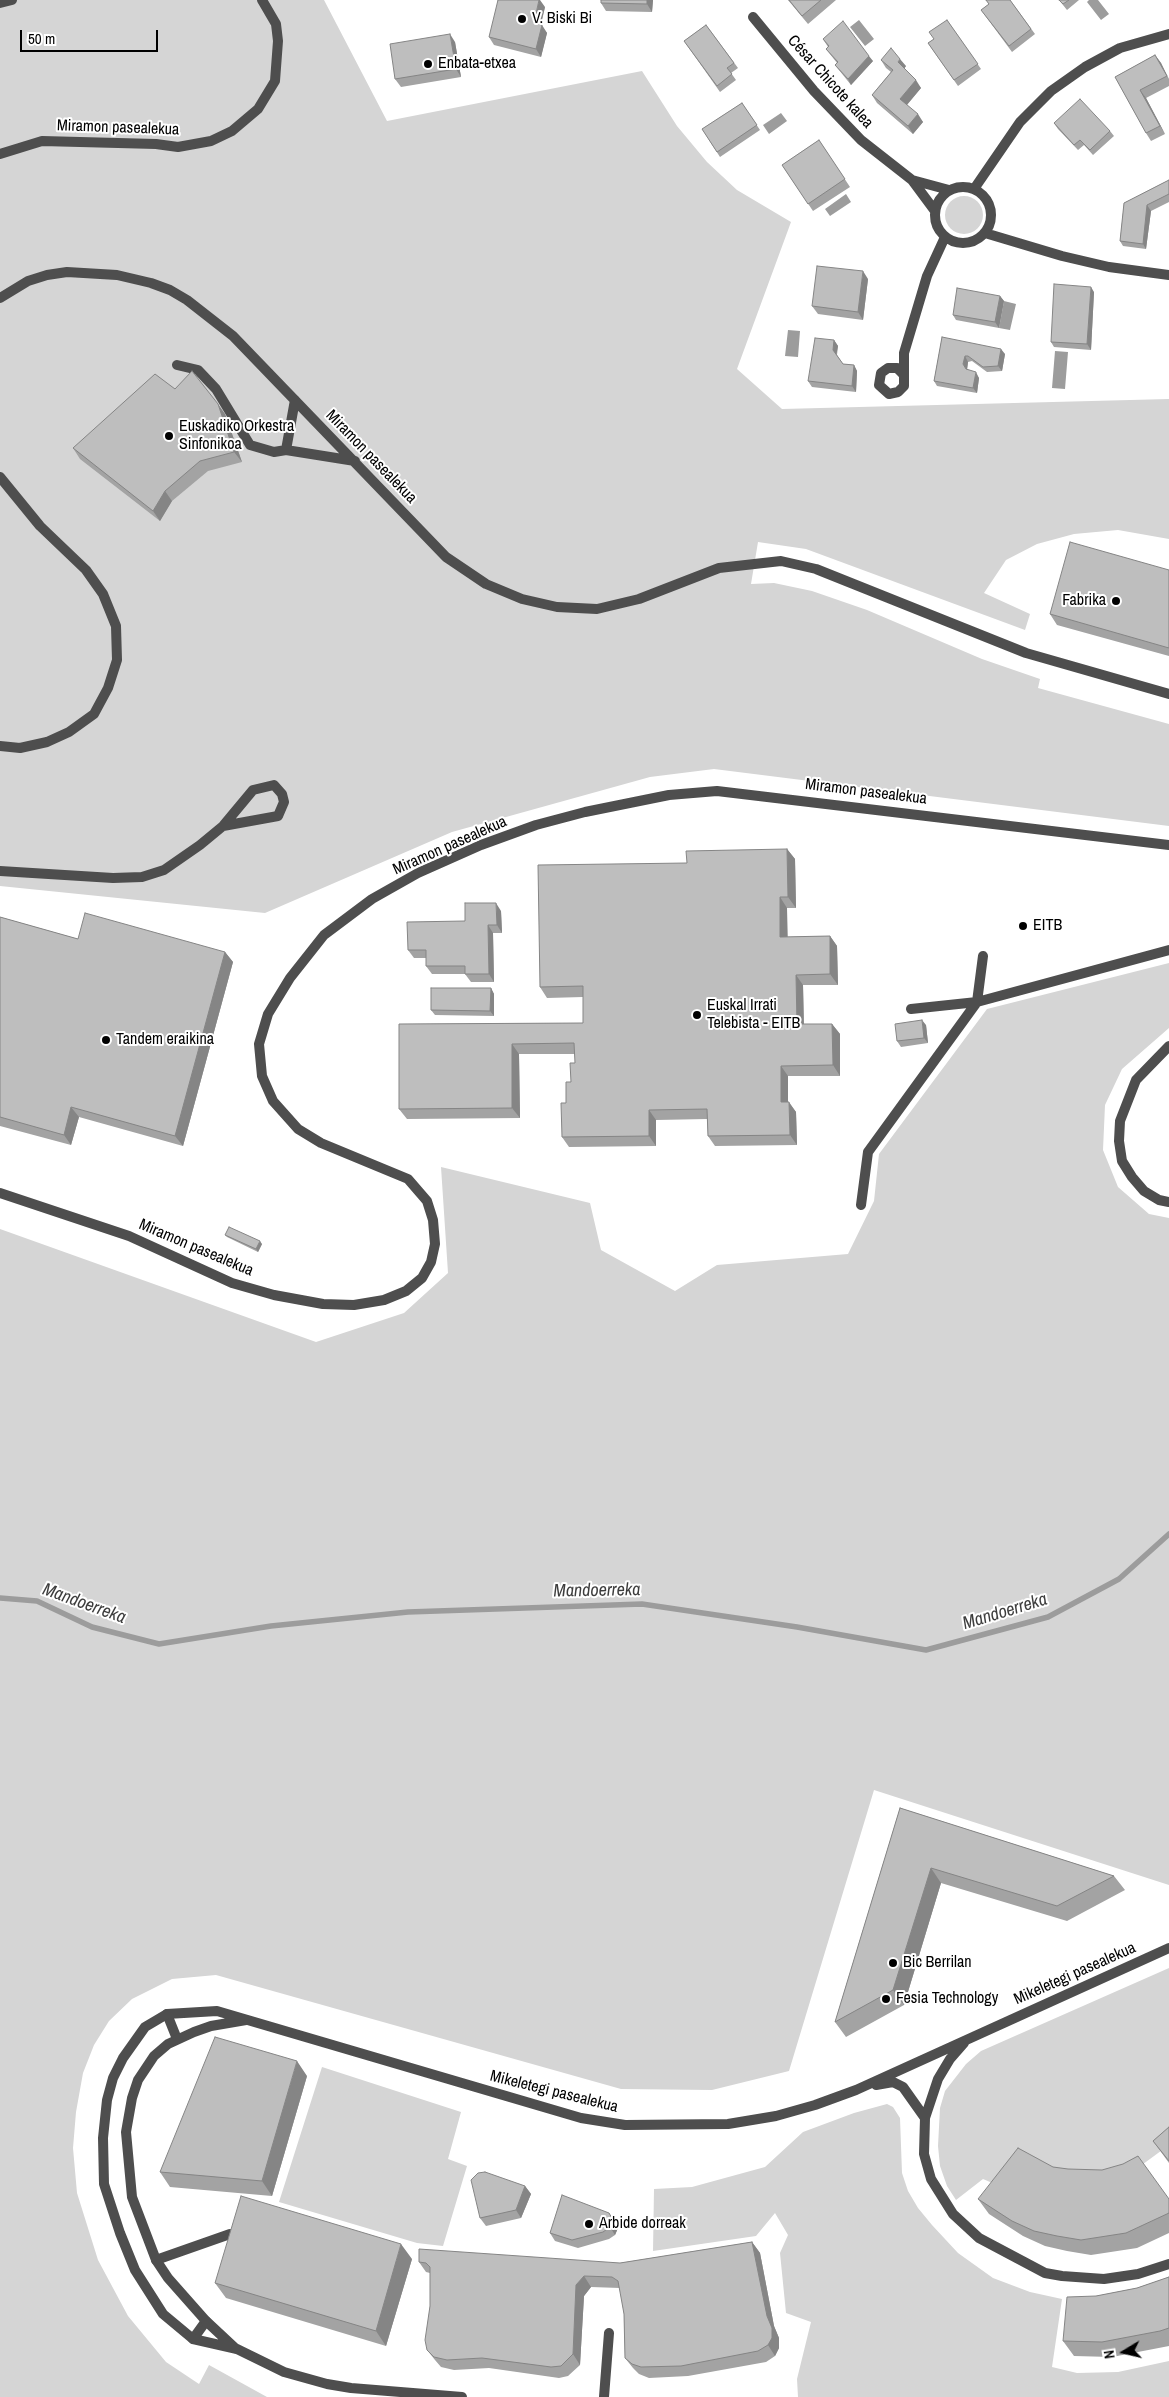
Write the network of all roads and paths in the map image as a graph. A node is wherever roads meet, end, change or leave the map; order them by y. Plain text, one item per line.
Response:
1 (12, 0) edge
2 (262, 0) edge
3 (0, 3) edge
4 (753, 17) dead end
5 (1169, 34) edge
6 (0, 154) edge
7 (912, 180) junction
8 (974, 189) junction
9 (949, 190) junction
10 (935, 211) junction
11 (985, 233) junction
12 (945, 237) junction
13 (1169, 275) edge
14 (0, 298) edge
15 (904, 353) junction
16 (177, 365) dead end
17 (892, 367) junction
18 (903, 374) junction
19 (295, 400) junction
20 (286, 450) junction
21 (355, 461) junction
22 (0, 477) edge
23 (1169, 694) edge
24 (0, 746) edge
25 (223, 826) junction
26 (1169, 845) edge
27 (0, 871) edge
28 (1169, 950) edge
29 (983, 956) dead end
30 (977, 1002) junction
31 (911, 1009) dead end
32 (1169, 1046) edge
33 (0, 1193) edge
34 (1169, 1202) edge
35 (861, 1205) dead end
36 (1169, 1948) edge
37 (167, 2014) junction
38 (250, 2019) junction
39 (177, 2038) junction
40 (966, 2040) junction
41 (856, 2090) junction
42 (925, 2118) junction
43 (230, 2234) edge
44 (156, 2260) junction
45 (1169, 2264) edge
46 (206, 2321) junction
47 (609, 2333) dead end
48 (192, 2340) junction
49 (237, 2349) junction
50 (462, 2397) edge
51 (604, 2397) edge

1 - 3 street
2 - 6 street, Miramon pasealekua
4 - 7 street, César Chicote kalea
5 - 8 street
7 - 9 street, César Chicote kalea
7 - 10 street, César Chicote kalea
8 - 9 street
8 - 11 street
9 - 10 street
10 - 12 street
11 - 12 street
11 - 13 street
12 - 15 street
14 - 19 street, Miramon pasealekua
15 - 17 street
15 - 18 street
16 - 20 street
17 - 18 street
17 - 18 street
19 - 20 street
19 - 21 street, Miramon pasealekua
20 - 21 street
21 - 23 street, Miramon pasealekua
22 - 24 street
25 - 25 street
25 - 27 street
26 - 33 street, Miramon pasealekua
28 - 30 street
29 - 30 street
30 - 31 street
30 - 35 street
32 - 34 street
36 - 40 street, Mikeletegi pasealekua
37 - 38 street, Mikeletegi pasealekua
37 - 39 street
37 - 48 street, Mikeletegi pasealekua
38 - 39 street, Mikeletegi pasealekua
38 - 41 street, Mikeletegi pasealekua
39 - 44 street, Mikeletegi pasealekua
40 - 41 street, Mikeletegi pasealekua
40 - 42 street, Mikeletegi pasealekua
41 - 42 street
42 - 45 street, Mikeletegi pasealekua
43 - 44 street
44 - 46 street, Mikeletegi pasealekua
46 - 48 street
46 - 49 street, Mikeletegi pasealekua
47 - 51 street
48 - 49 street, Mikeletegi pasealekua
49 - 50 street, Mikeletegi pasealekua

